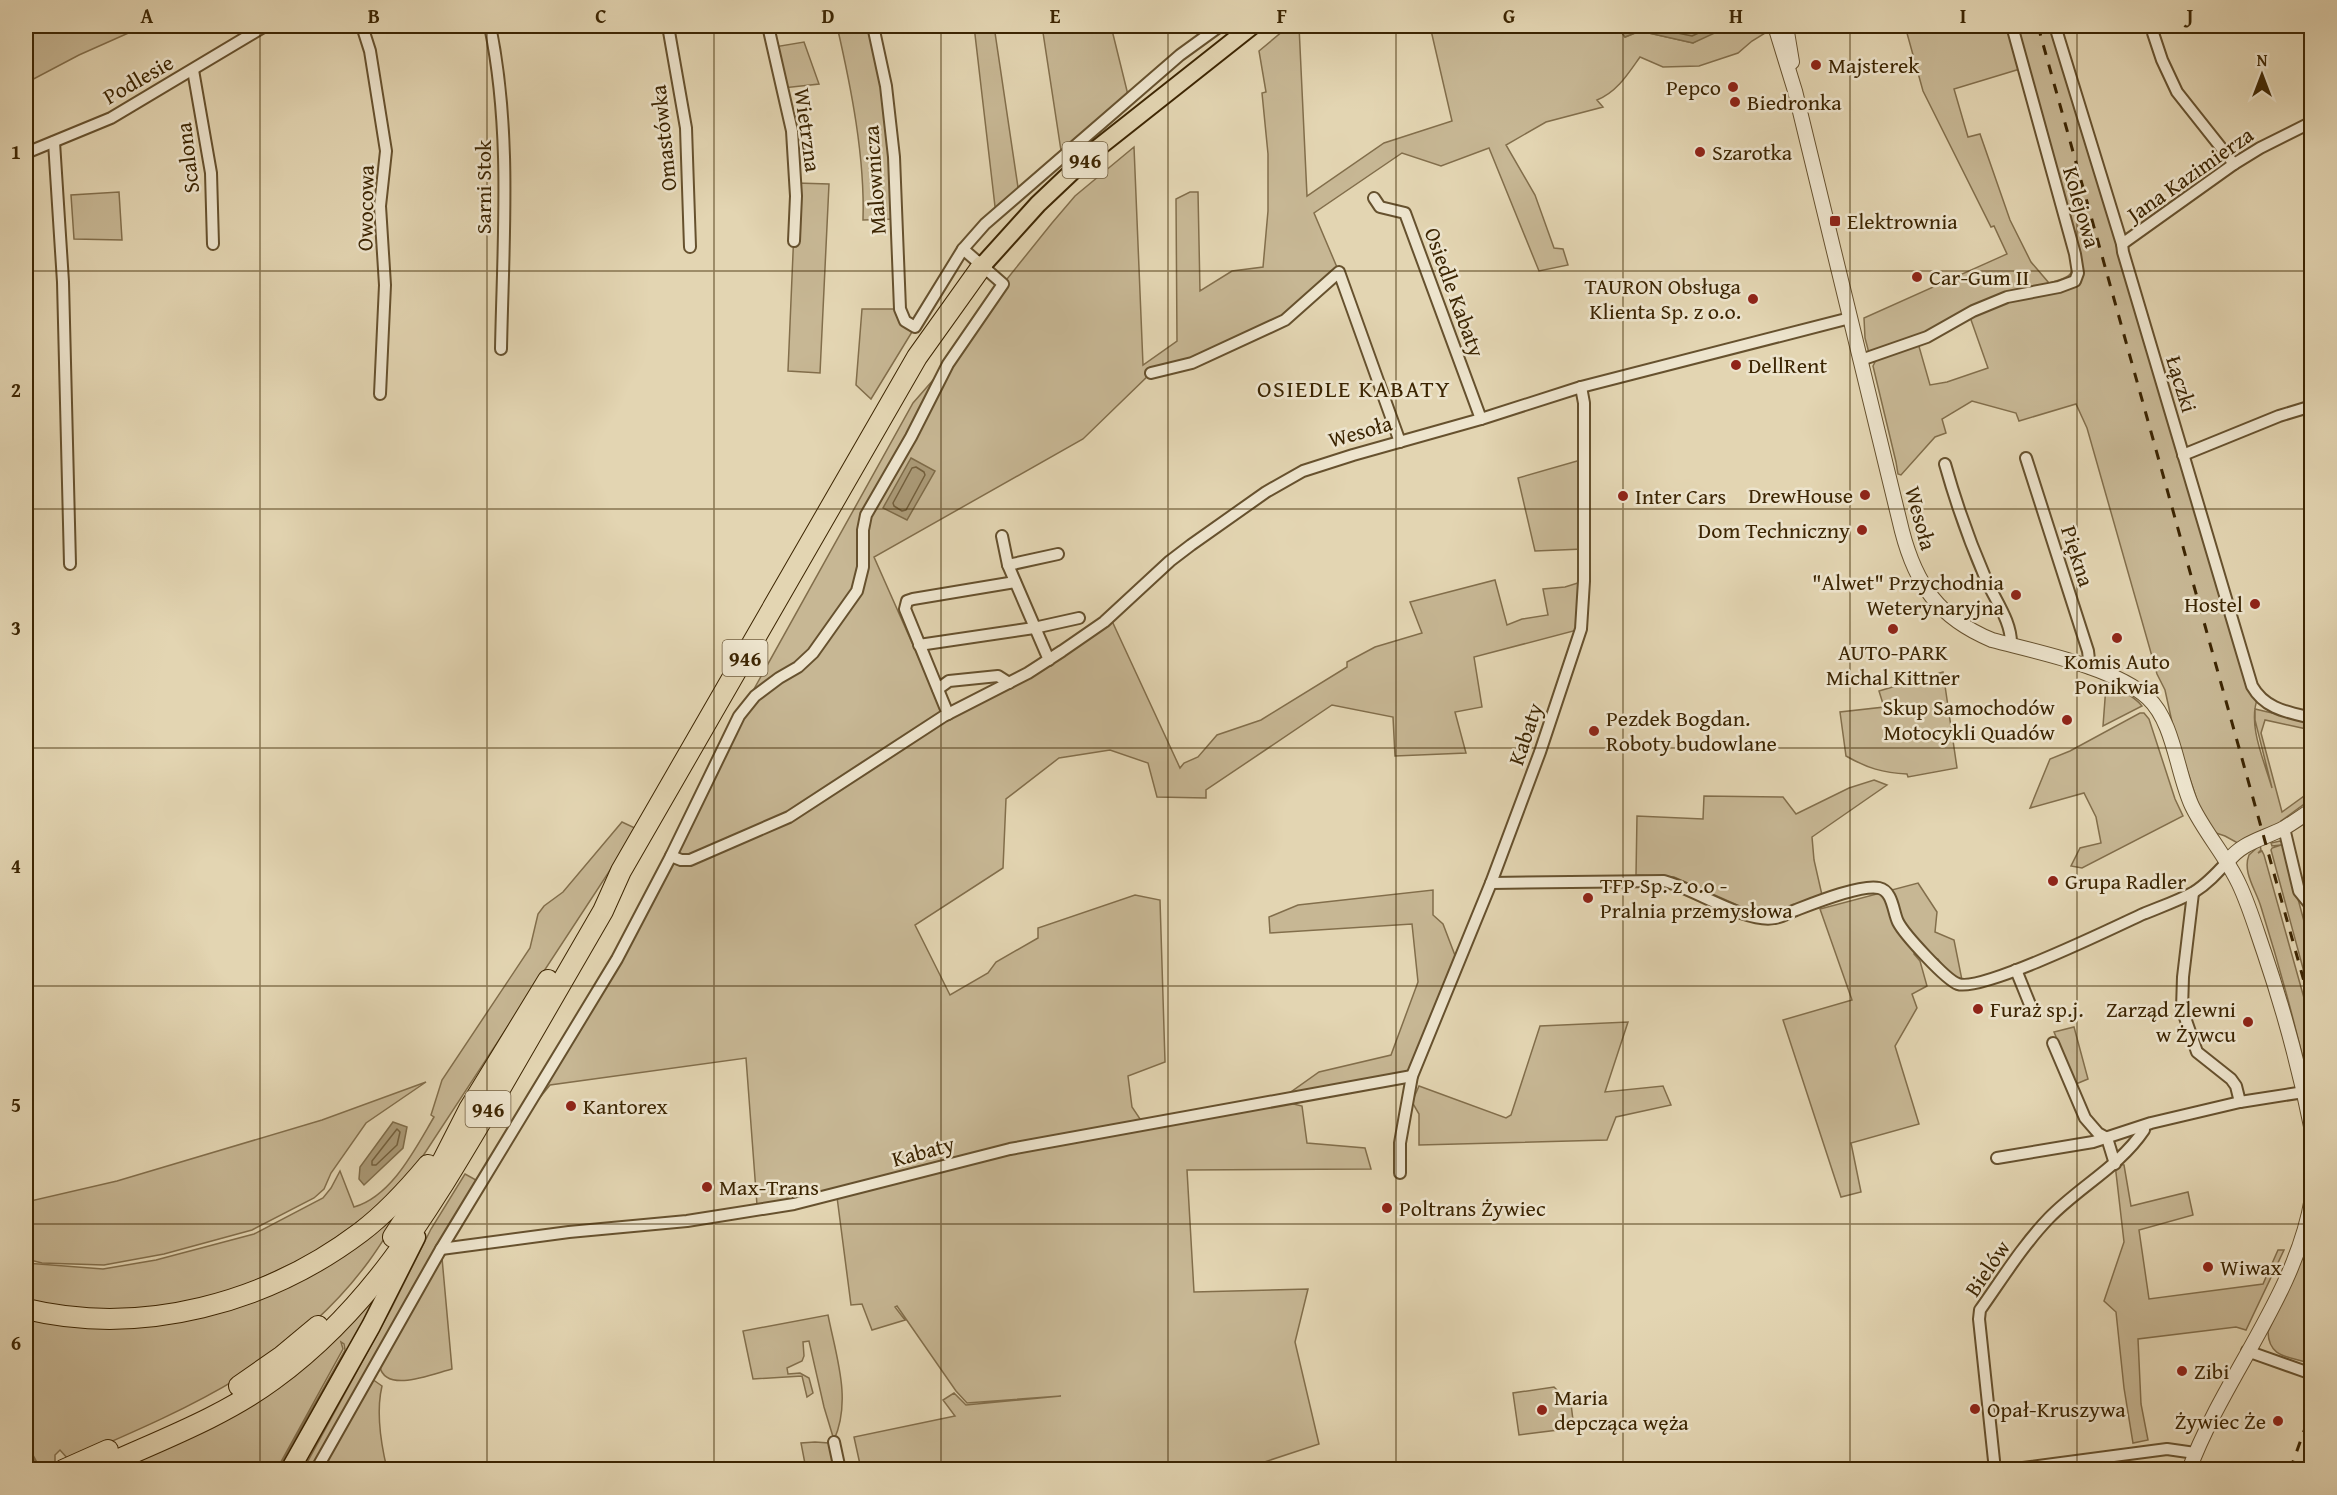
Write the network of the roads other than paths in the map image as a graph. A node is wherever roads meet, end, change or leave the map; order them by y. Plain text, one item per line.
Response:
1 (265, 26) edge
2 (362, 26) edge
3 (490, 26) edge
4 (668, 26) edge
5 (768, 26) edge
6 (873, 26) edge
7 (1220, 26) edge
8 (1252, 26) edge
9 (1775, 26) edge
10 (1786, 26) edge
11 (2012, 26) edge
12 (2055, 26) edge
13 (2153, 33) dead end
14 (193, 70) junction
15 (1795, 91) junction
16 (2312, 122) edge
17 (54, 142) junction
18 (26, 153) edge
19 (2234, 164) junction
20 (1374, 198) dead end
21 (794, 241) dead end
22 (213, 244) dead end
23 (2122, 244) junction
24 (690, 247) dead end
25 (963, 249) junction
26 (982, 266) junction
27 (1850, 318) junction
28 (501, 349) dead end
29 (1861, 360) junction
30 (1151, 373) dead end
31 (1581, 387) junction
32 (380, 394) dead end
33 (2312, 406) edge
34 (1481, 419) junction
35 (1400, 442) junction
36 (2183, 455) junction
37 (2026, 458) dead end
38 (1945, 464) dead end
39 (1002, 536) dead end
40 (1058, 554) dead end
41 (70, 564) dead end
42 (1008, 565) junction
43 (1015, 582) junction
44 (1079, 618) dead end
45 (1034, 628) junction
46 (920, 645) junction
47 (2011, 645) junction
48 (1049, 660) junction
49 (2090, 668) junction
50 (1009, 683) junction
51 (938, 689) junction
52 (946, 715) junction
53 (2312, 718) edge
54 (2312, 810) edge
55 (2284, 828) junction
56 (671, 856) junction
57 (2227, 862) junction
58 (621, 871) junction
59 (1491, 883) junction
60 (2193, 893) junction
61 (2312, 907) edge
62 (2016, 970) junction
63 (2031, 1007) dead end
64 (2053, 1043) dead end
65 (1412, 1076) junction
66 (2304, 1092) junction
67 (2240, 1102) junction
68 (469, 1109) junction
69 (2144, 1126) junction
70 (2312, 1131) edge
71 (2107, 1138) junction
72 (1998, 1158) dead end
73 (2115, 1164) junction
74 (1400, 1173) dead end
75 (2312, 1198) edge
76 (433, 1204) junction
77 (441, 1249) junction
78 (26, 1309) edge
79 (2247, 1351) junction
80 (2312, 1374) edge
81 (834, 1442) dead end
82 (2195, 1453) junction
83 (63, 1470) edge
84 (95, 1470) edge
85 (290, 1470) edge
86 (316, 1470) edge
87 (840, 1470) edge
88 (1995, 1470) edge
89 (2007, 1470) edge
90 (2189, 1470) edge

1 - 14 street, Podlesie
2 - 32 street, Owocowa
3 - 28 street, Sarni Stok
4 - 24 street, Omastówka
5 - 21 street, Wietrzna
6 - 25 street, Malownicza
7 - 25 street
8 - 26 main road, 946
9 - 15 street, Wesoła
10 - 15 street, Wesoła
11 - 29 street, Kolejowa
12 - 23 street, Łączki
13 - 19 street
14 - 17 street, Podlesie
14 - 22 street, Scalona
15 - 27 street, Wesoła
16 - 19 street, Jana Kazimierza
17 - 18 street, Podlesie
17 - 41 street
19 - 23 street, Jana Kazimierza
20 - 34 street, Osiedle Kabaty
23 - 36 street, Łączki
25 - 26 street
26 - 56 street
26 - 58 highway, 946
27 - 29 street, Wesoła
27 - 31 street, Wesoła
29 - 47 street, Wesoła
30 - 35 street
31 - 34 street, Wesoła
31 - 59 street, Kabaty
33 - 36 street
34 - 35 street, Wesoła
35 - 48 street, Wesoła
36 - 53 street, Łączki
37 - 49 street, Piękna
38 - 47 street
39 - 42 street
40 - 42 street
42 - 43 street
43 - 45 street
43 - 46 street
44 - 45 street
45 - 46 street
45 - 48 street
46 - 51 street
47 - 49 street, Wesoła
48 - 50 street, Wesoła
49 - 57 street, Wesoła
50 - 51 street
50 - 52 street, Wesoła
51 - 52 street
52 - 56 street, Wesoła
54 - 55 street
55 - 57 street
55 - 61 street
56 - 77 street
57 - 60 street
57 - 66 street, Wesoła
58 - 68 highway, 946
58 - 76 highway, 946
59 - 62 street
59 - 65 street, Kabaty
60 - 62 street
60 - 67 street
62 - 63 street
64 - 71 street
65 - 74 street, Kabaty
65 - 77 street, Kabaty
66 - 67 street
66 - 70 street, Wesoła
67 - 69 street
68 - 78 highway
68 - 83 highway
69 - 71 street
69 - 73 street, Bielów
71 - 72 street
71 - 73 street
73 - 88 street, Bielów
75 - 79 street
76 - 84 highway
76 - 85 highway
77 - 86 street
79 - 80 street
79 - 82 street
81 - 87 street
82 - 89 street
82 - 90 street

